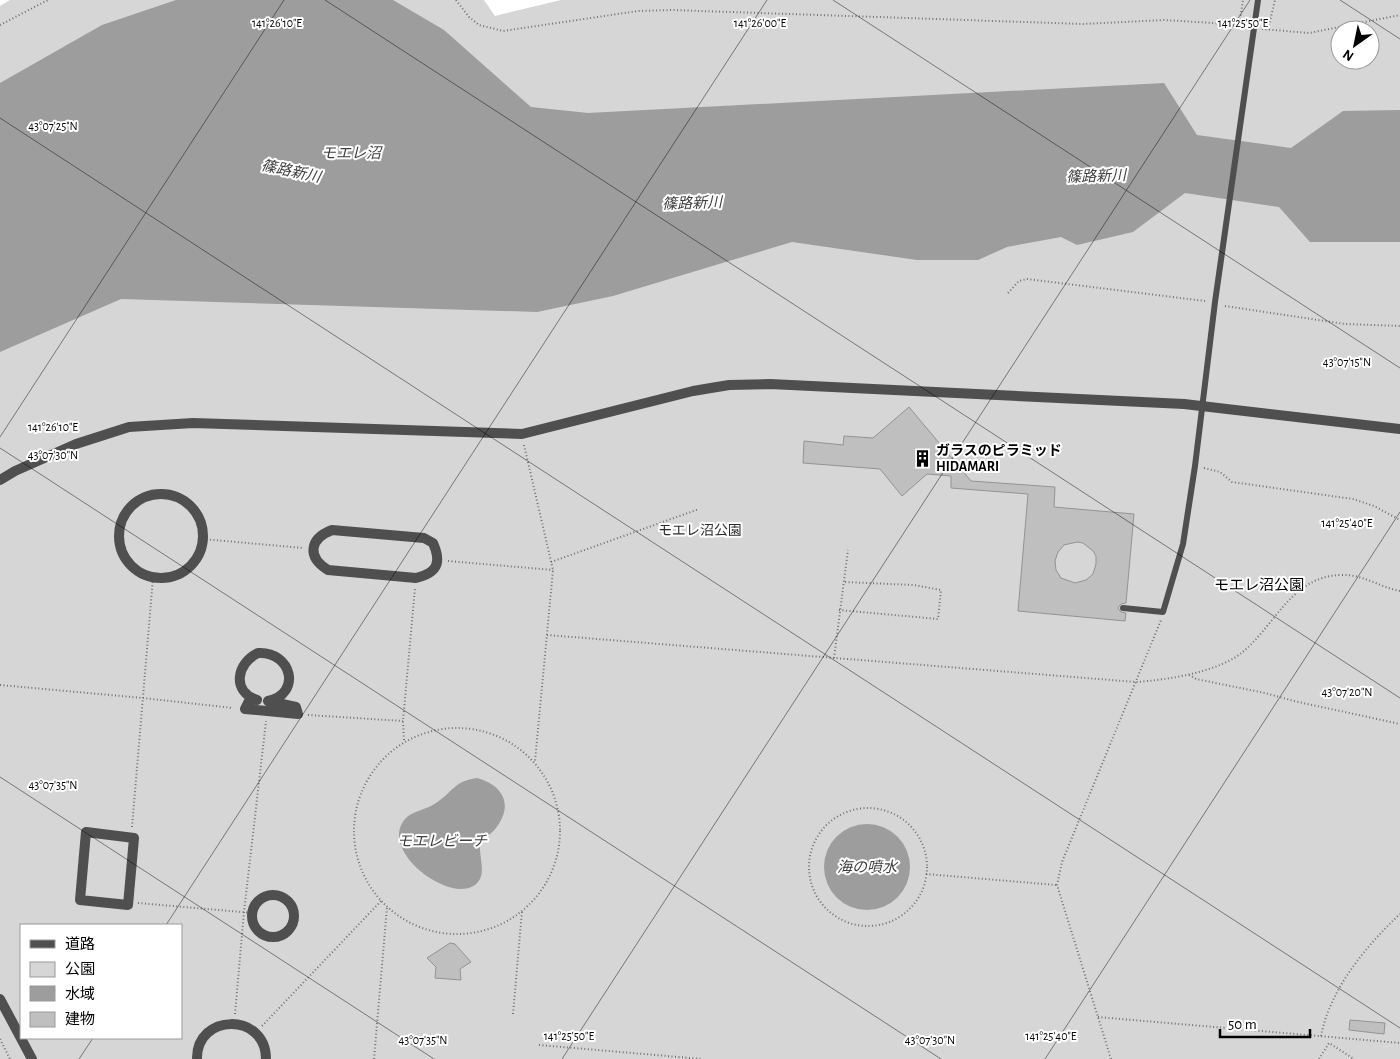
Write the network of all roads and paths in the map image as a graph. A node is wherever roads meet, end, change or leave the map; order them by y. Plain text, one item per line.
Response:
1 (48, 0) edge
2 (456, 0) edge
3 (1243, 0) edge
4 (1258, 0) edge
5 (1275, 0) edge
6 (1400, 15) edge
7 (0, 25) edge
8 (1240, 26) junction
9 (1253, 28) junction
10 (1268, 30) junction
11 (1008, 293) dead end
12 (1215, 303) junction
13 (1400, 326) edge
14 (1202, 406) junction
15 (1400, 429) edge
16 (522, 434) junction
17 (1195, 466) junction
18 (0, 480) edge
19 (699, 509) dead end
20 (1400, 520) edge
21 (203, 539) junction
22 (313, 549) junction
23 (848, 550) dead end
24 (438, 560) junction
25 (551, 562) junction
26 (553, 570) junction
27 (153, 578) junction
28 (416, 578) junction
29 (844, 582) junction
30 (1400, 591) edge
31 (1123, 608) dead end
32 (839, 610) junction
33 (1163, 612) junction
34 (547, 635) junction
35 (834, 658) junction
36 (1188, 674) junction
37 (1136, 682) junction
38 (0, 685) edge
39 (143, 698) junction
40 (245, 709) junction
41 (267, 712) junction
42 (298, 714) junction
43 (403, 721) junction
44 (1400, 724) edge
45 (404, 741) junction
46 (535, 761) junction
47 (131, 838) junction
48 (926, 874) junction
49 (1057, 885) junction
50 (381, 900) junction
51 (128, 902) junction
52 (387, 907) junction
53 (522, 911) junction
54 (249, 913) junction
55 (1400, 914) edge
56 (0, 999) edge
57 (513, 1014) dead end
58 (1098, 1017) junction
59 (235, 1024) junction
60 (255, 1033) junction
61 (20, 1036) edge
62 (1321, 1036) junction
63 (1329, 1037) junction
64 (0, 1039) edge
65 (21, 1039) edge
66 (1329, 1044) junction
67 (1400, 1044) edge
68 (539, 1045) dead end
69 (10, 1059) edge
70 (32, 1059) edge
71 (197, 1059) edge
72 (266, 1059) edge
73 (374, 1059) edge
74 (702, 1059) edge
75 (1111, 1059) edge
76 (1319, 1059) edge
77 (1354, 1059) edge

1 - 7 path
2 - 8 path
3 - 8 path
4 - 9 lane
5 - 10 path
6 - 10 path
8 - 9 path
9 - 10 path
9 - 12 lane
11 - 12 path
12 - 13 path
12 - 14 lane
14 - 15 street
14 - 16 street
14 - 17 lane
16 - 18 street
16 - 25 path
17 - 20 path
17 - 33 lane
19 - 25 path
21 - 22 path
21 - 27 street
21 - 27 street
22 - 24 street
22 - 28 street
23 - 29 path
24 - 26 path
24 - 28 street
25 - 26 path
26 - 34 path
27 - 39 path
28 - 43 path
29 - 32 path
29 - 32 path
30 - 36 path
31 - 33 lane
32 - 35 path
33 - 37 path
34 - 35 path
34 - 46 path
35 - 37 path
36 - 37 path
36 - 44 path
37 - 49 path
38 - 39 path
39 - 40 path
39 - 47 path
40 - 41 street
40 - 42 street
41 - 42 street
41 - 54 path
42 - 43 path
43 - 45 path
45 - 46 path
45 - 50 path
46 - 53 path
47 - 51 street
47 - 51 street
48 - 48 path
48 - 49 path
49 - 58 path
50 - 52 path
50 - 60 path
51 - 54 path
52 - 53 path
52 - 73 path
53 - 57 path
54 - 54 street
54 - 59 path
55 - 62 path
56 - 61 street
58 - 62 path
58 - 75 path
59 - 60 street
59 - 71 street
60 - 72 street
62 - 63 path
63 - 66 path
63 - 67 path
64 - 69 path
65 - 70 street
66 - 76 path
66 - 77 path
68 - 74 path

